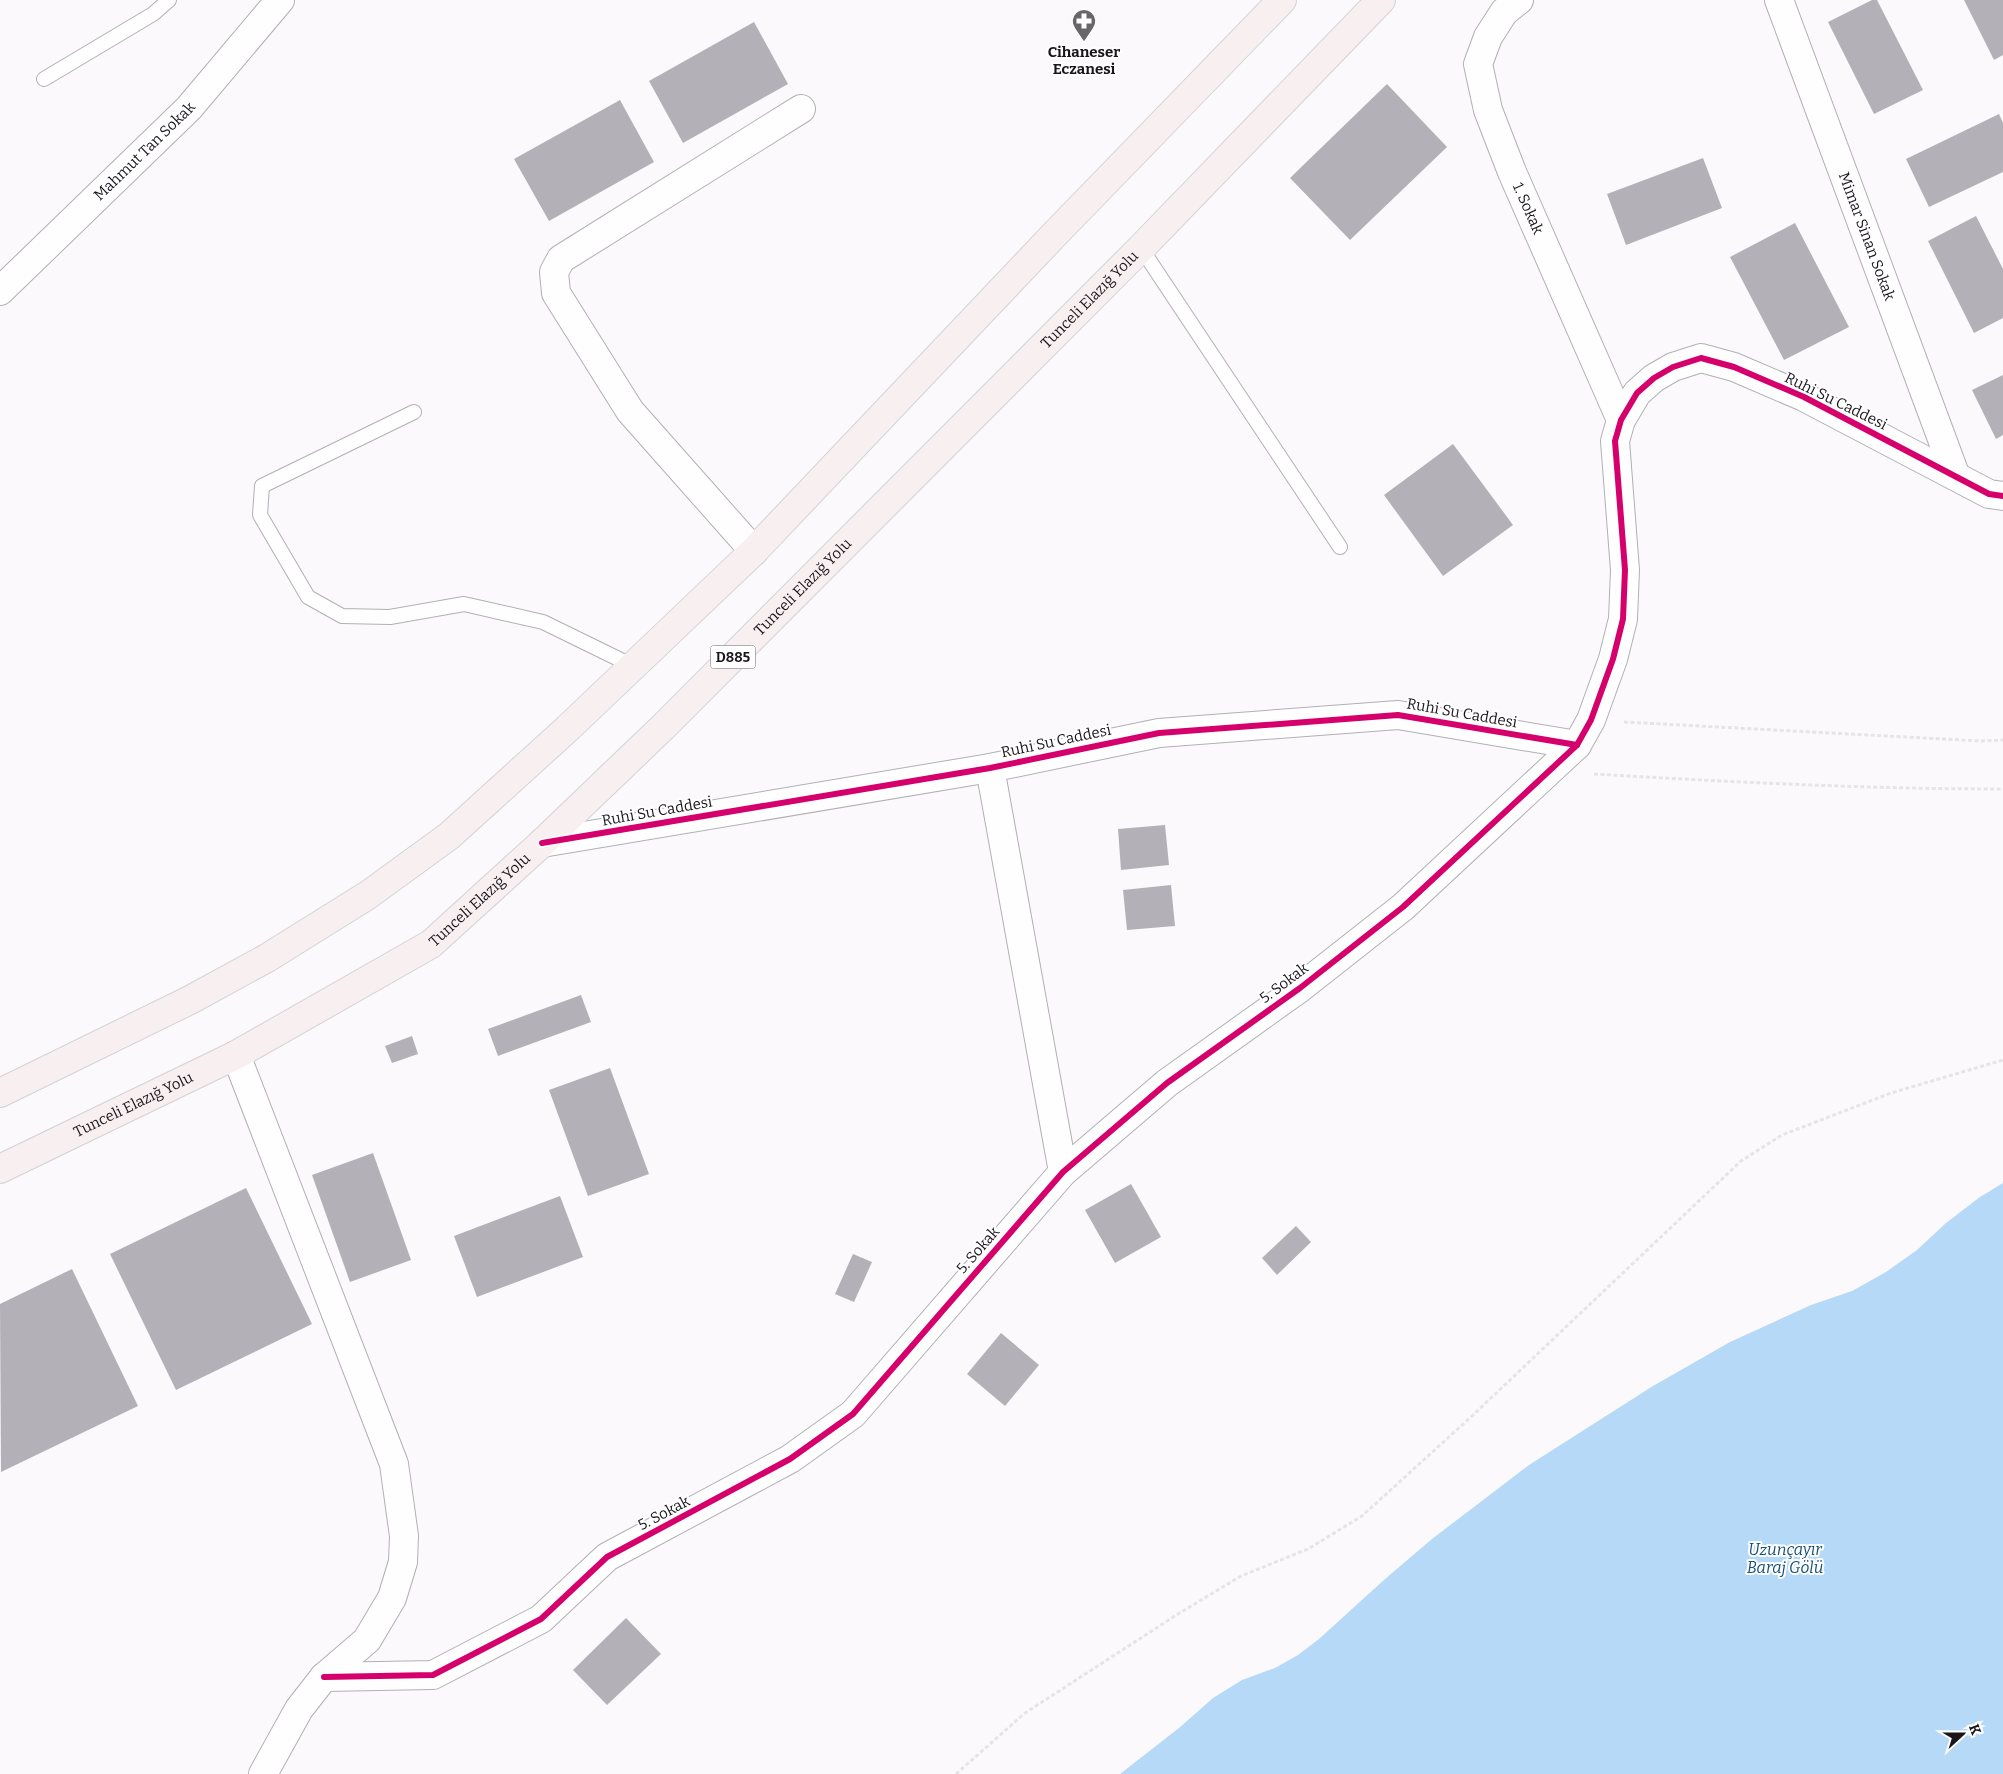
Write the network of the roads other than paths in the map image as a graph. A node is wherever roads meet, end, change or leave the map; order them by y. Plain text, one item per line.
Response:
1 (169, 0) edge
2 (280, 0) edge
3 (1282, 0) edge
4 (1381, 0) edge
5 (1519, 0) edge
6 (1778, 0) edge
7 (44, 79) dead end
8 (801, 108) dead end
9 (1140, 248) junction
10 (0, 291) edge
11 (414, 412) dead end
12 (1621, 420) junction
13 (1956, 474) junction
14 (2003, 496) edge
15 (1340, 547) dead end
16 (754, 551) junction
17 (633, 666) junction
18 (1591, 720) joint
19 (1577, 745) junction
20 (990, 768) junction
21 (542, 843) junction
22 (236, 1055) junction
23 (0, 1093) edge
24 (0, 1169) edge
25 (1063, 1172) junction
26 (324, 1677) junction
27 (263, 1774) edge

1 - 7 lane
2 - 10 street, Mahmut Tan Sokak
3 - 16 main road
4 - 9 main road, Tunceli Elazığ Yolu / D885
5 - 12 street, 1. Sokak
6 - 13 street, Mimar Sinan Sokak
8 - 16 street
9 - 15 lane
9 - 21 main road, Tunceli Elazığ Yolu / D885
11 - 17 lane
12 - 13 street, Ruhi Su Caddesi
12 - 18 street, Ruhi Su Caddesi
13 - 14 street, Ruhi Su Caddesi
16 - 17 main road
17 - 23 main road
18 - 19 street, 5. Sokak
19 - 20 street, Ruhi Su Caddesi
19 - 25 street, 5. Sokak
20 - 21 street, Ruhi Su Caddesi
20 - 25 street
21 - 22 main road, Tunceli Elazığ Yolu / D885
22 - 24 main road, Tunceli Elazığ Yolu / D885
22 - 26 street
25 - 26 street, 5. Sokak
26 - 27 street

